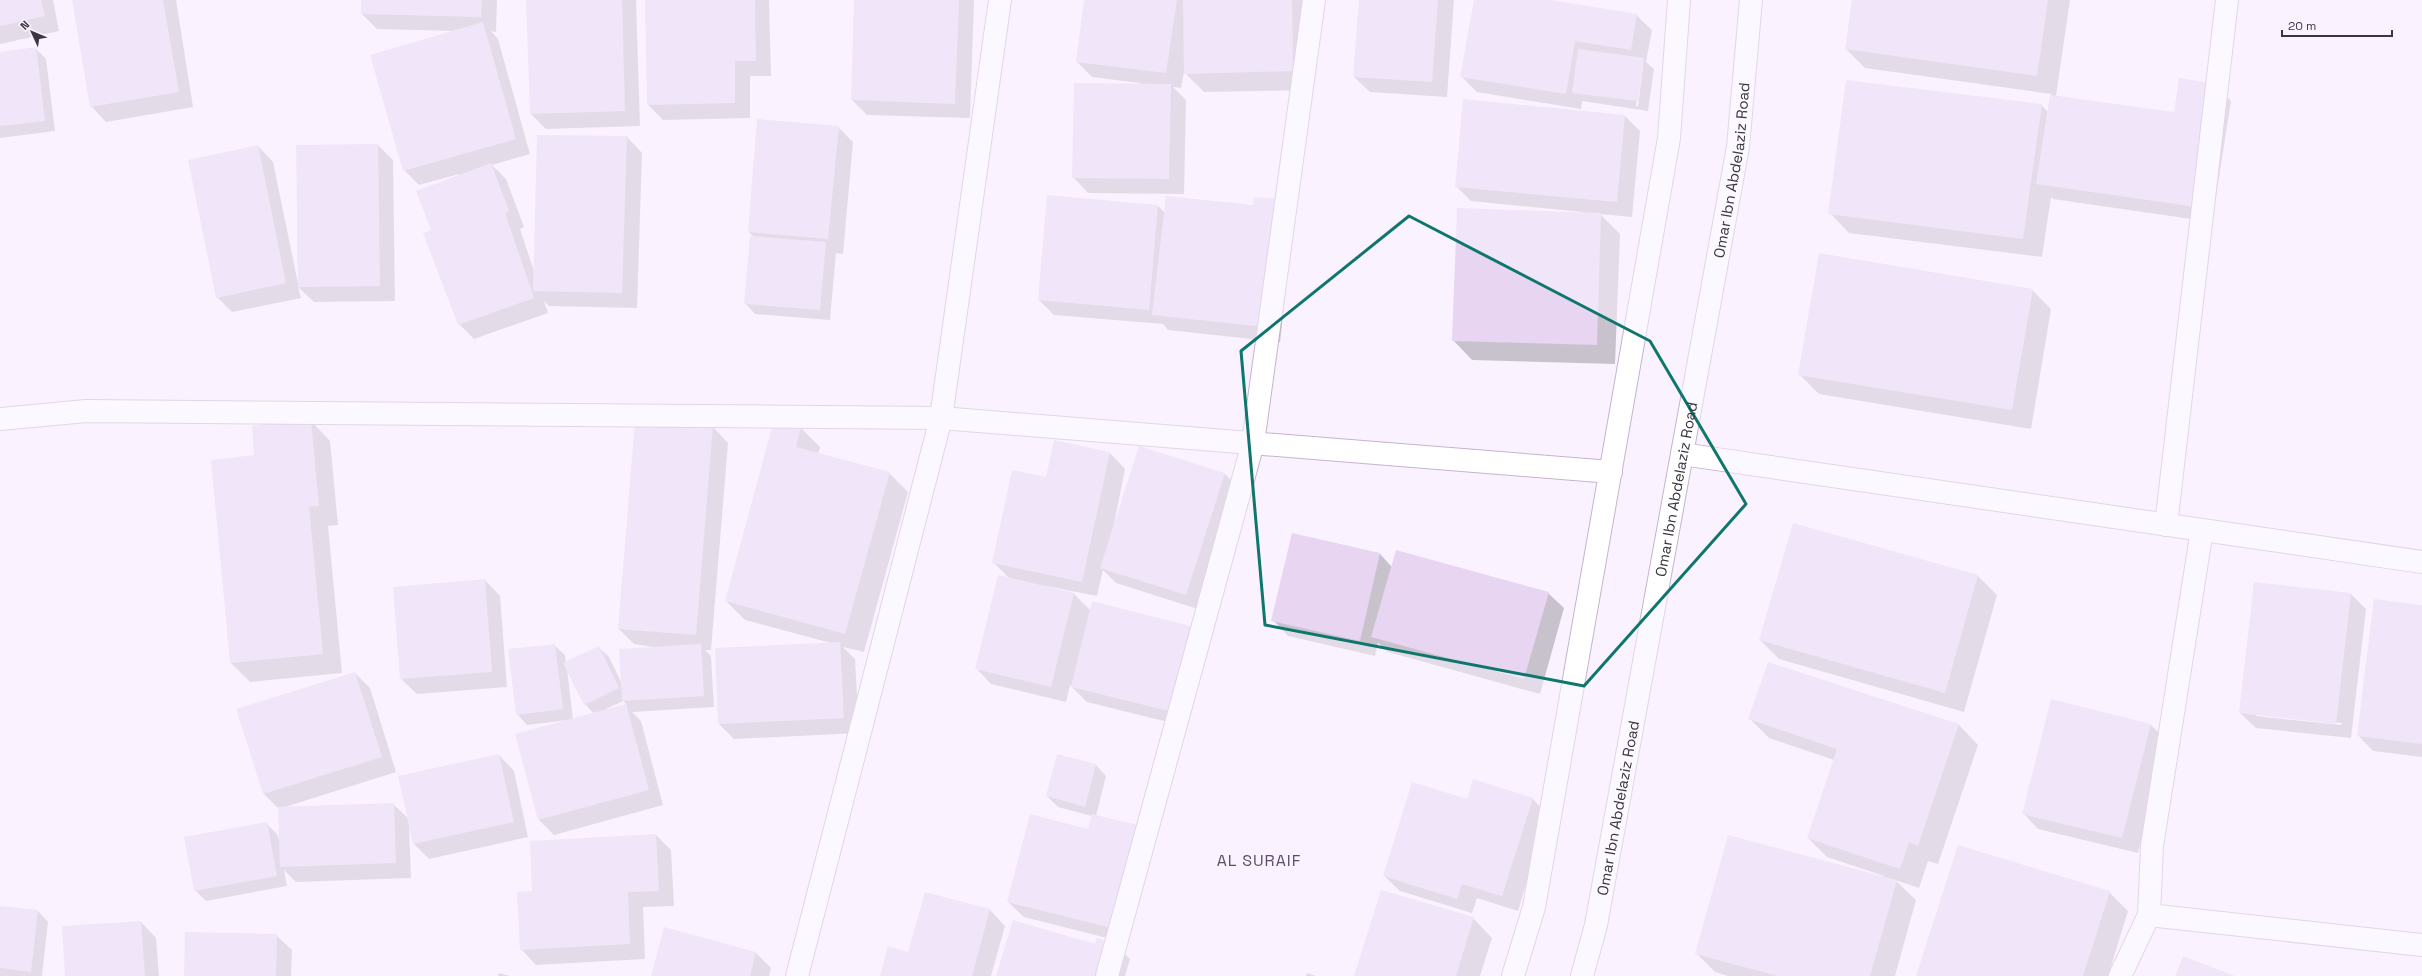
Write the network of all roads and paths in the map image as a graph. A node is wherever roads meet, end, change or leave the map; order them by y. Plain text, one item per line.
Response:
1 (1000, 0) edge
2 (1314, 0) edge
3 (1679, 0) edge
4 (1751, 0) edge
5 (2227, 0) edge
6 (942, 418) junction
7 (0, 419) edge
8 (1253, 443) junction
9 (1682, 454) junction
10 (1611, 472) junction
11 (2166, 525) junction
12 (2202, 530) junction
13 (2422, 562) edge
14 (2149, 915) junction
15 (2422, 945) edge
16 (797, 976) edge
17 (1108, 976) edge
18 (1513, 976) edge
19 (1582, 976) edge
20 (2120, 976) edge

1 - 6 street
2 - 8 street
3 - 10 street
4 - 9 street, Omar Ibn Abdelaziz Road
5 - 11 street
6 - 7 street
6 - 8 street
6 - 16 street
8 - 10 street
8 - 17 street
9 - 11 street
9 - 19 street, Omar Ibn Abdelaziz Road
10 - 18 street
11 - 12 street
12 - 13 street
12 - 14 street
14 - 15 street
14 - 20 street

